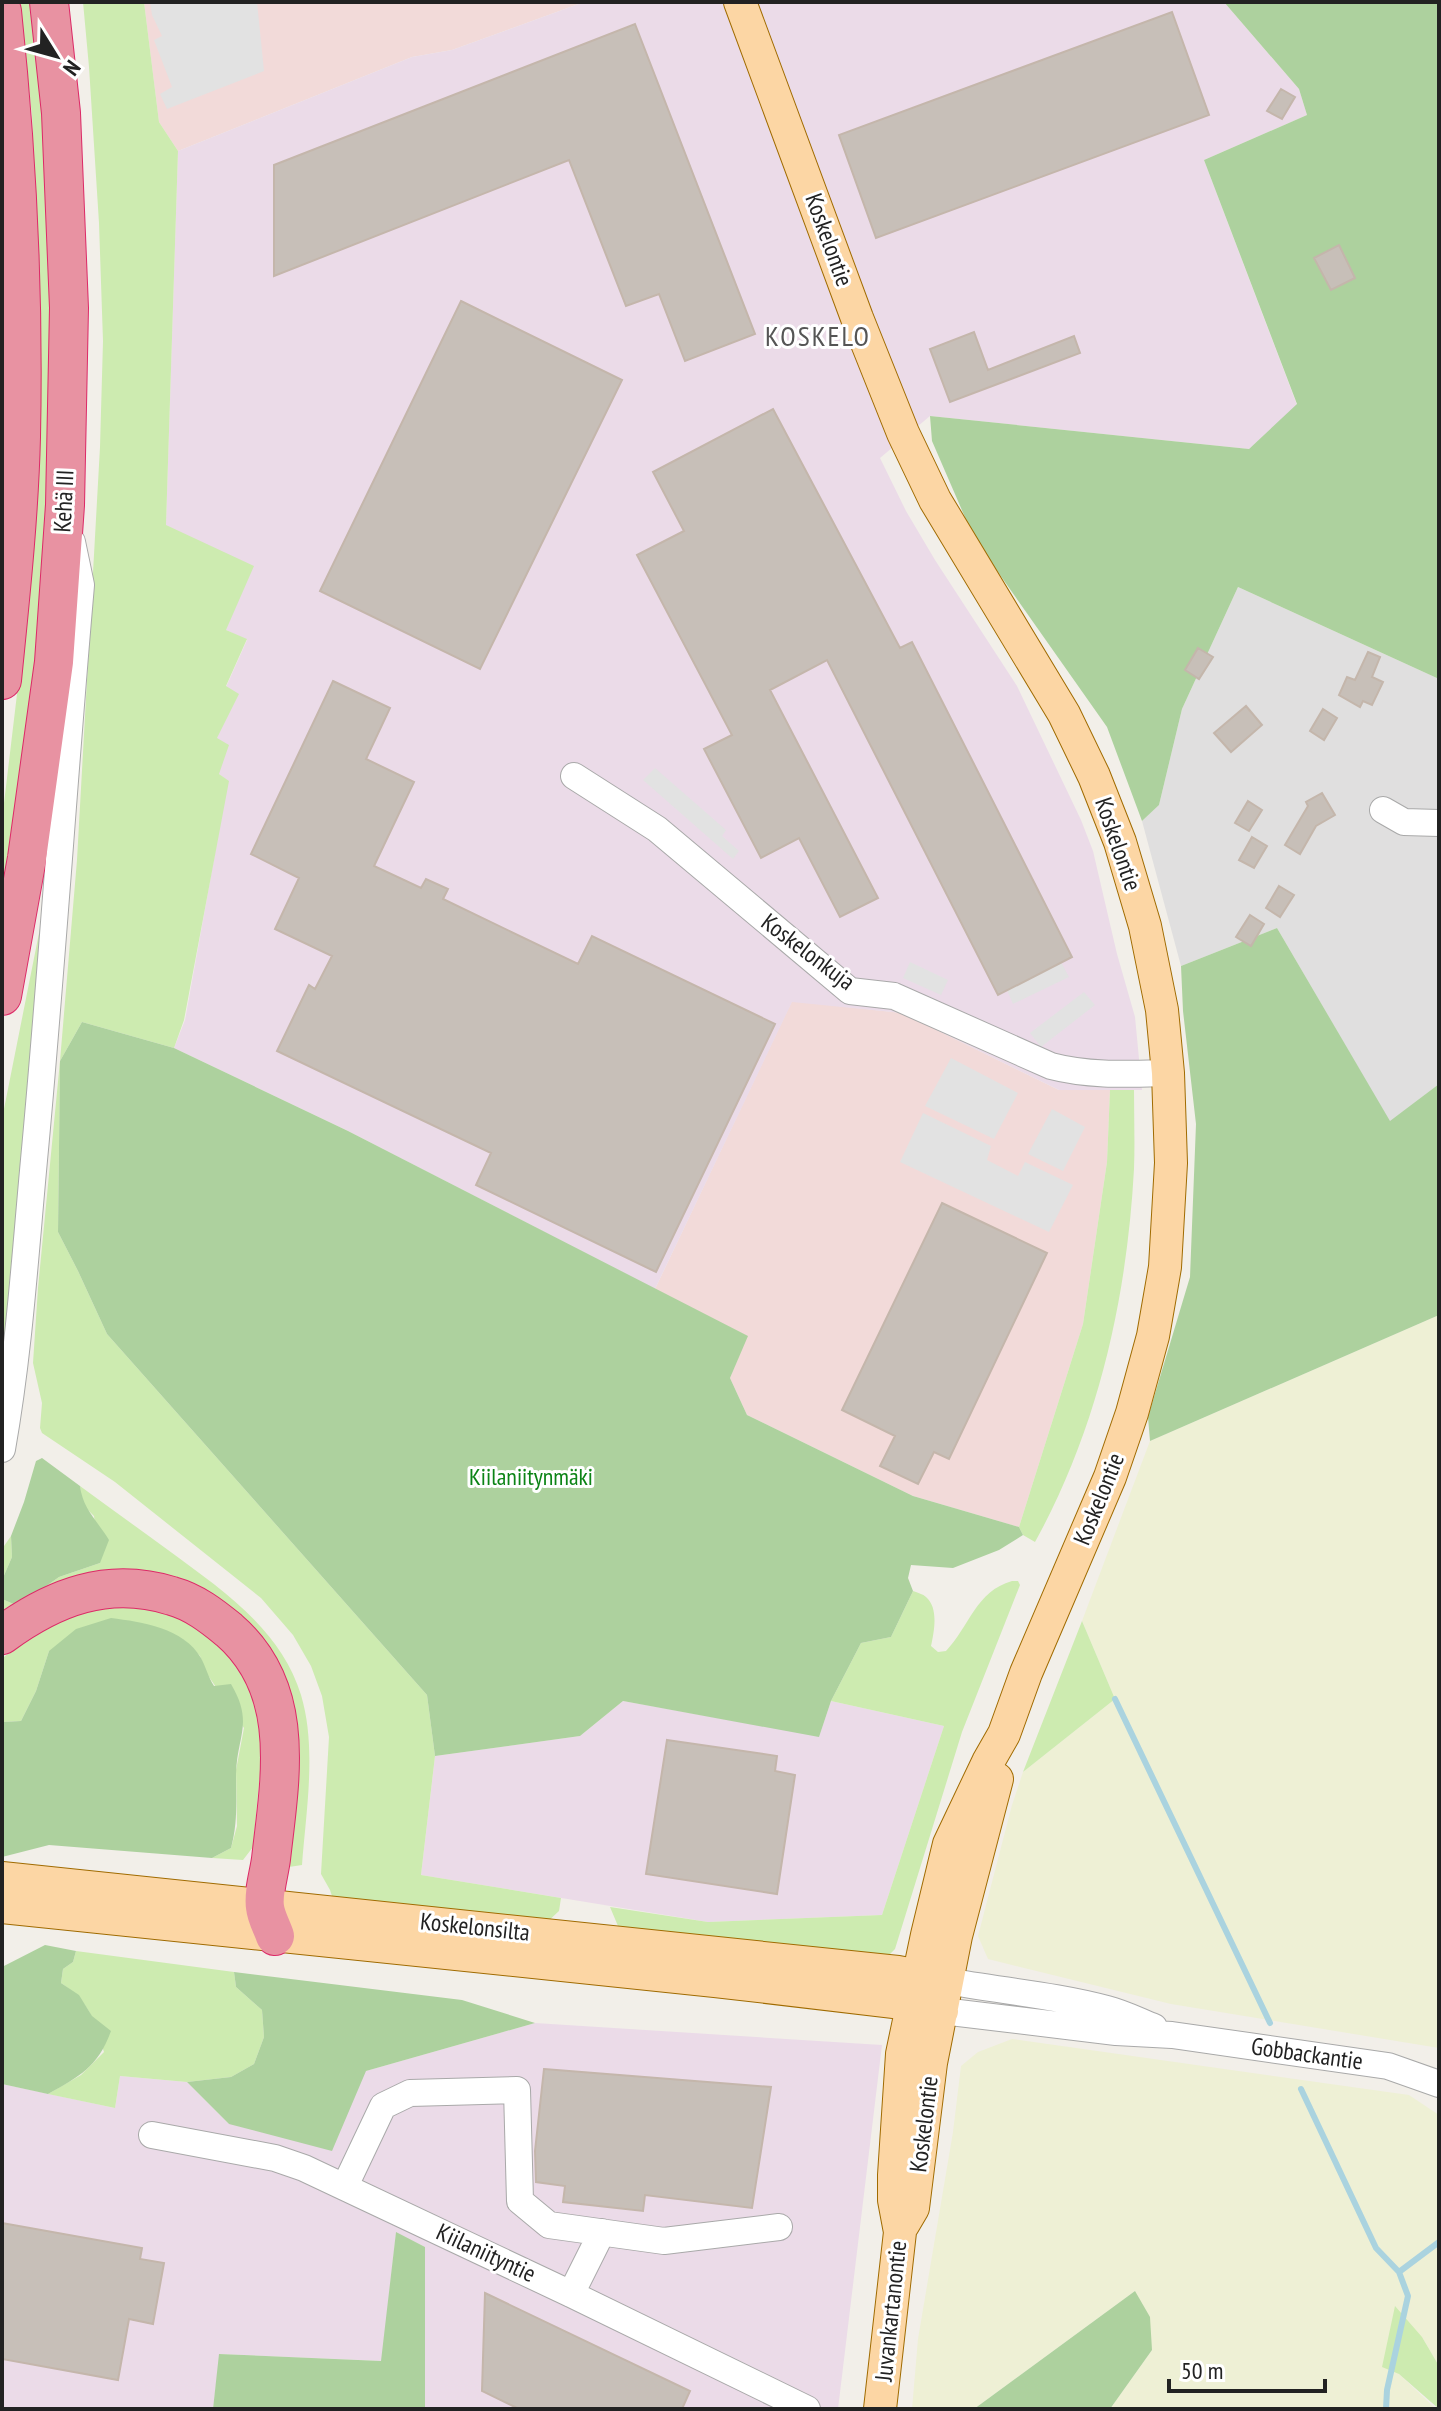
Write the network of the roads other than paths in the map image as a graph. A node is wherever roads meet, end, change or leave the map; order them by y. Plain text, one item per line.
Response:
1 (49, 2) edge
2 (740, 2) edge
3 (2, 11) edge
4 (65, 505) junction
5 (2, 680) edge
6 (574, 776) dead end
7 (1383, 810) dead end
8 (1439, 823) edge
9 (2, 996) edge
10 (1168, 1073) junction
11 (2, 1449) edge
12 (2, 1635) edge
13 (2, 1878) edge
14 (2, 1907) edge
15 (270, 1922) junction
16 (930, 1993) junction
17 (1439, 2084) edge
18 (152, 2135) dead end
19 (345, 2186) junction
20 (779, 2227) dead end
21 (602, 2232) junction
22 (900, 2232) joint
23 (571, 2294) junction
24 (758, 2398) edge
25 (807, 2409) edge
26 (880, 2409) edge

1 - 4 highway, Kehä III
2 - 10 main road, Koskelontie
3 - 5 highway, Kehä III
4 - 9 highway, Kehä III
4 - 11 street
6 - 10 street, Koskelonkuja
7 - 8 street
10 - 16 main road, Koskelontie
12 - 15 highway
13 - 15 main road, Koskelonsilta
14 - 15 main road, Koskelonsilta
15 - 16 main road, Koskelonsilta
16 - 17 street, Gobbackantie
16 - 22 main road, Koskelontie
18 - 19 street, Kiilaniityntie
19 - 21 street
19 - 23 street, Kiilaniityntie
20 - 21 street
21 - 23 street
22 - 26 main road, Juvankartanontie
23 - 24 street, Kiilaniityntie
24 - 25 street, Kiilaniityntie

